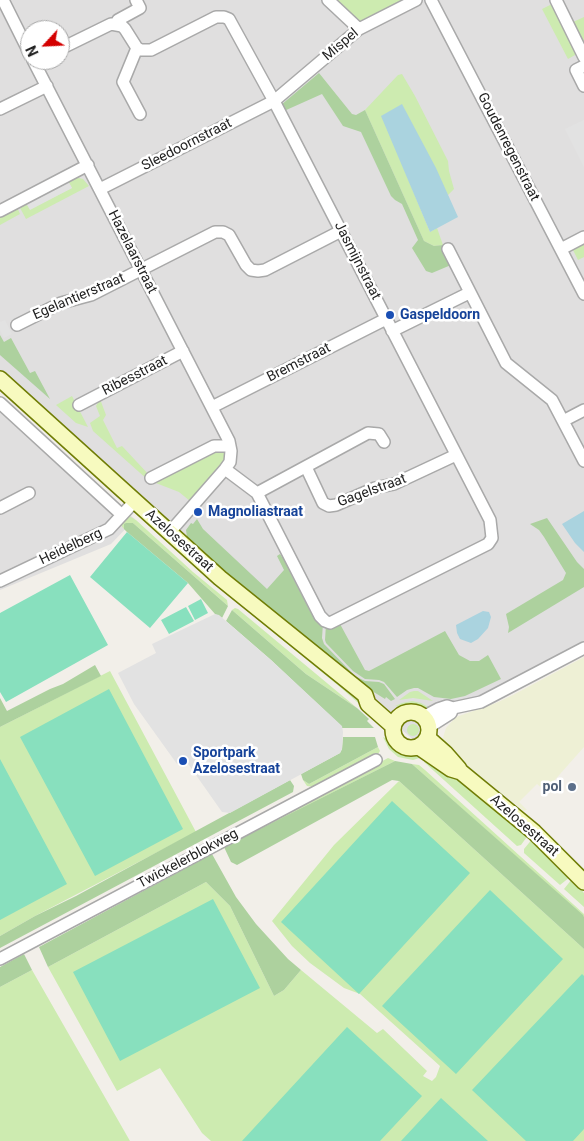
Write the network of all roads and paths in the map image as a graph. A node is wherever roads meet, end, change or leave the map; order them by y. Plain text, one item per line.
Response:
1 (3, 0) edge
2 (136, 0) edge
3 (328, 0) edge
4 (416, 0) edge
5 (432, 0) edge
6 (556, 0) edge
7 (116, 24) junction
8 (359, 29) junction
9 (20, 32) edge
10 (70, 44) edge
11 (137, 48) junction
12 (584, 57) edge
13 (584, 66) edge
14 (39, 70) edge
15 (47, 86) junction
16 (584, 86) edge
17 (274, 101) junction
18 (0, 109) edge
19 (140, 114) dead end
20 (88, 165) junction
21 (100, 189) junction
22 (0, 211) edge
23 (341, 231) junction
24 (584, 237) edge
25 (448, 249) dead end
26 (561, 249) junction
27 (141, 270) junction
28 (469, 293) junction
29 (584, 294) edge
30 (386, 318) junction
31 (16, 325) dead end
32 (392, 331) junction
33 (183, 351) junction
34 (0, 379) edge
35 (0, 404) edge
36 (85, 405) dead end
37 (212, 407) junction
38 (584, 410) edge
39 (563, 421) junction
40 (384, 442) dead end
41 (230, 446) junction
42 (456, 456) junction
43 (584, 461) edge
44 (306, 467) junction
45 (225, 469) junction
46 (151, 478) dead end
47 (257, 492) junction
48 (29, 493) dead end
49 (134, 502) junction
50 (0, 508) edge
51 (122, 515) junction
52 (169, 533) junction
53 (0, 581) edge
54 (584, 648) edge
55 (397, 721) junction
56 (425, 732) junction
57 (376, 760) dead end
58 (584, 882) edge
59 (0, 959) edge

1 - 9 street, Hazelaarstraat
2 - 7 street
3 - 8 street
4 - 8 street, Mispel
5 - 26 street, Goudenregenstraat
6 - 12 street
7 - 10 street
7 - 11 street
8 - 17 street, Mispel
11 - 17 street, Jasmijnstraat
11 - 19 street
13 - 16 street
14 - 15 street, Hazelaarstraat
15 - 18 street
15 - 20 street, Hazelaarstraat
17 - 21 street, Sleedoornstraat
17 - 23 street, Jasmijnstraat
20 - 21 street, Hazelaarstraat
20 - 22 street
21 - 27 street, Hazelaarstraat
23 - 27 street, Egelantierstraat
23 - 30 street, Jasmijnstraat
24 - 26 street
25 - 28 street
26 - 29 street, Goudenregenstraat
27 - 31 street, Egelantierstraat
27 - 33 street, Hazelaarstraat
28 - 32 street
28 - 39 street
30 - 32 street, Jasmijnstraat
30 - 37 street, Bremstraat
32 - 42 street, Jasmijnstraat
33 - 36 street, Ribesstraat
33 - 37 street, Hazelaarstraat
34 - 49 street, Azelosestraat
35 - 51 street, Azelosestraat
37 - 41 street, Hazelaarstraat
38 - 39 street
39 - 43 street
40 - 44 street
41 - 45 street
41 - 46 street
42 - 44 street, Gagelstraat
42 - 47 street, Jasmijnstraat
44 - 47 street
45 - 47 street
45 - 52 street
48 - 50 street
49 - 51 street, Heidelberg
49 - 52 street, Azelosestraat
51 - 53 street, Heidelberg
52 - 55 street, Azelosestraat
54 - 56 street
55 - 56 street
55 - 56 street
56 - 58 street, Azelosestraat
57 - 59 street, Twickelerblokweg

